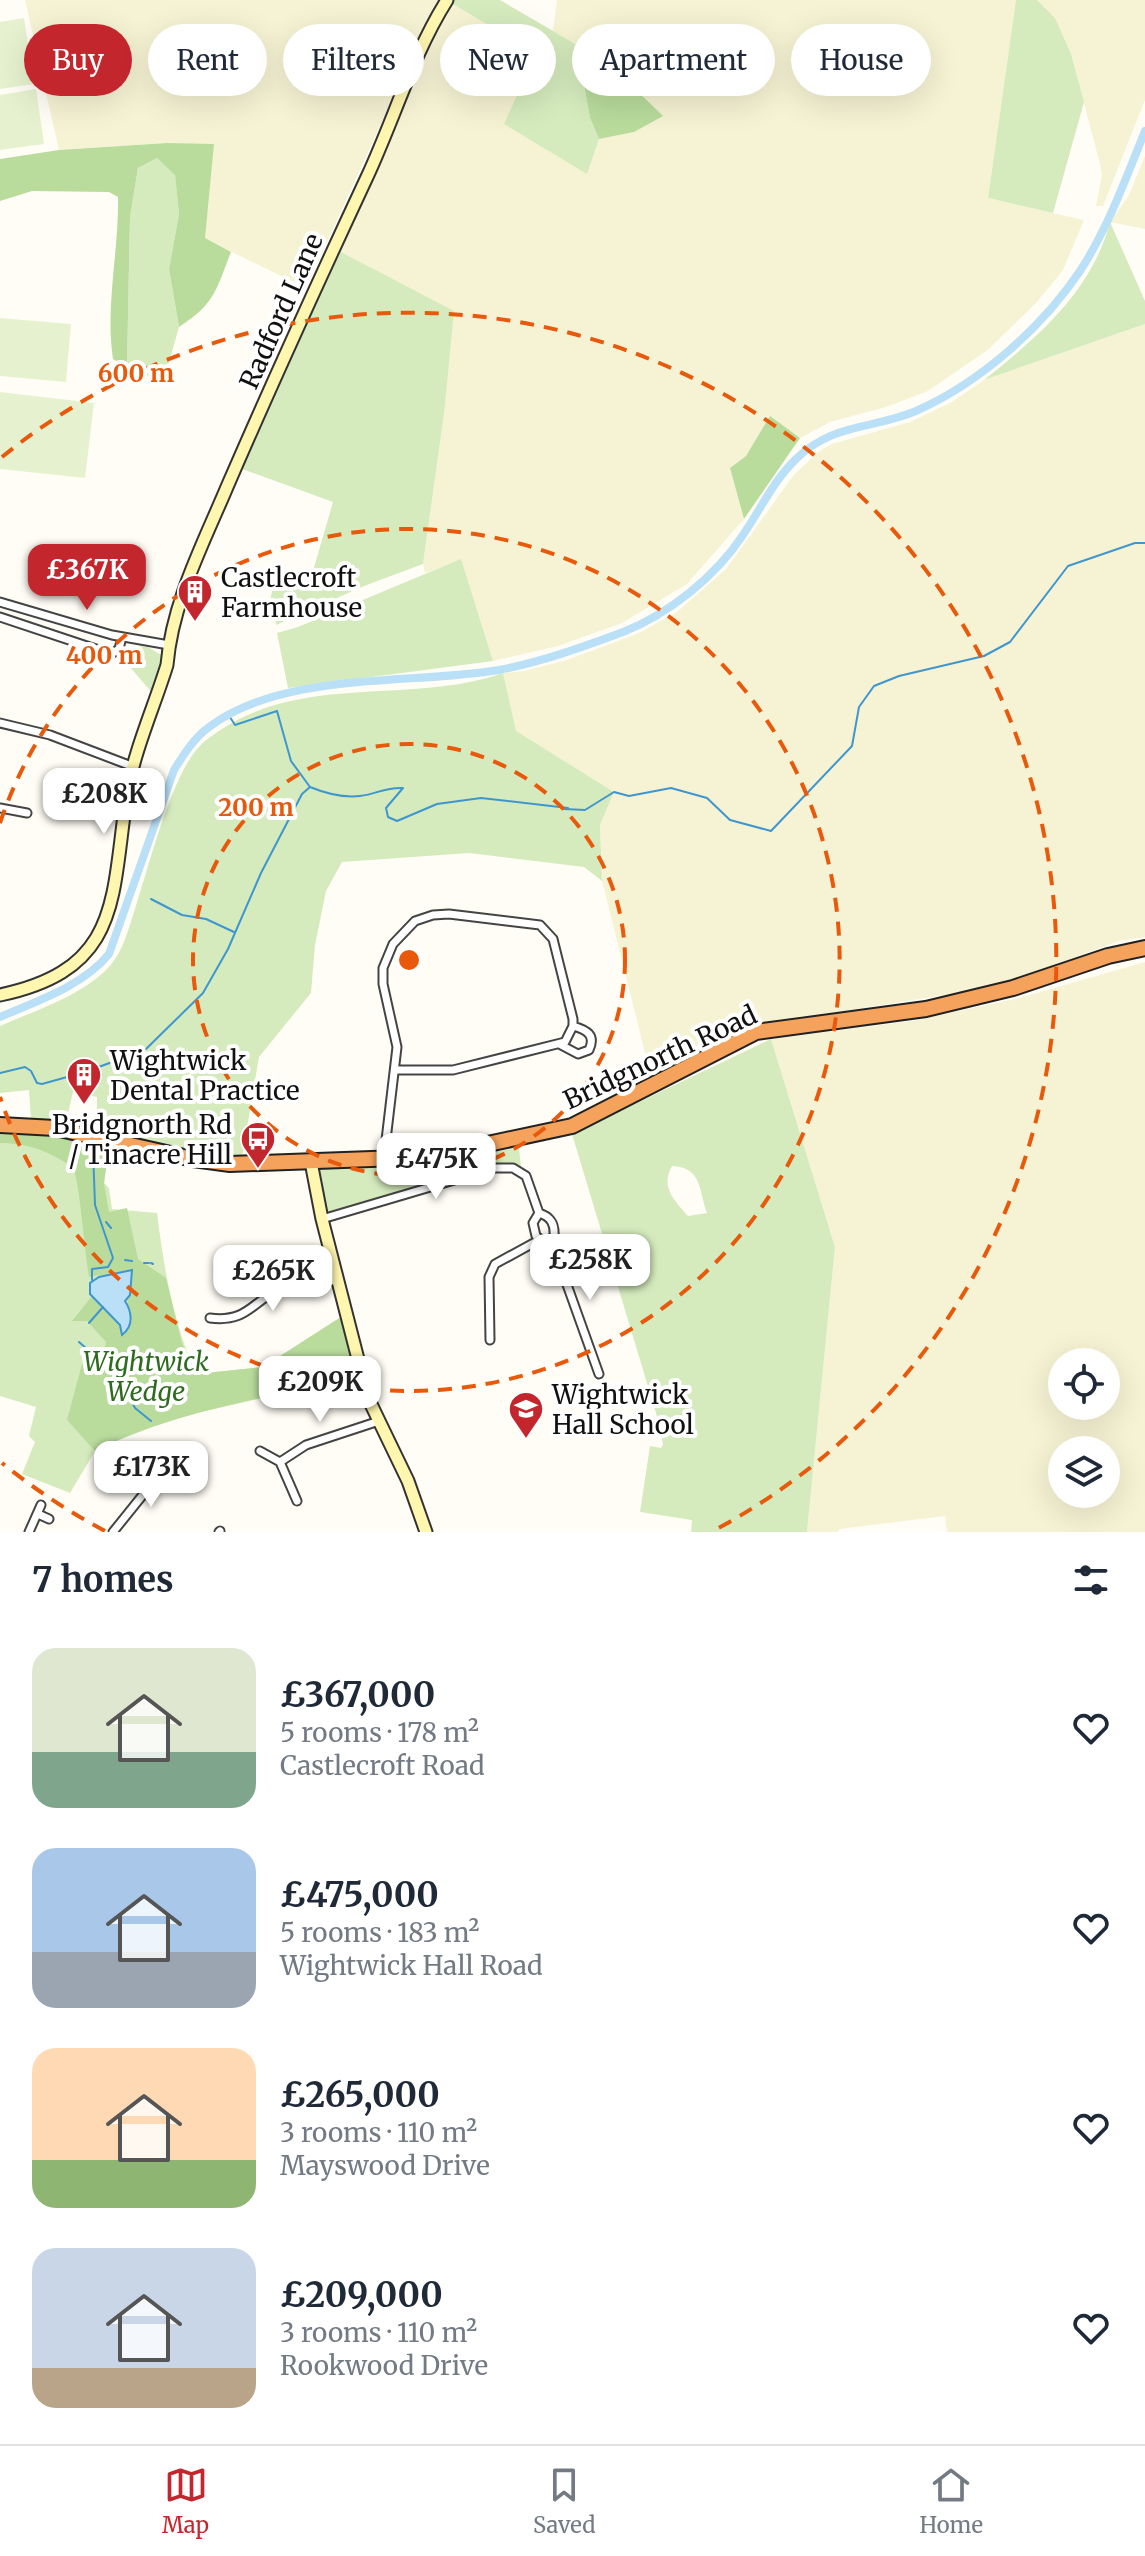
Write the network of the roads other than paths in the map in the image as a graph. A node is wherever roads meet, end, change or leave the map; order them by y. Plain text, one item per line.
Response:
1 (447, 0) edge
2 (0, 602) edge
3 (0, 617) edge
4 (122, 637) junction
5 (169, 645) junction
6 (0, 723) edge
7 (134, 767) junction
8 (0, 808) edge
9 (27, 813) dead end
10 (1145, 948) edge
11 (0, 995) edge
12 (573, 1026) junction
13 (561, 1045) junction
14 (395, 1070) junction
15 (0, 1125) edge
16 (384, 1160) junction
17 (311, 1162) junction
18 (539, 1213) junction
19 (322, 1219) junction
20 (539, 1240) junction
21 (551, 1240) junction
22 (337, 1280) junction
23 (210, 1318) dead end
24 (222, 1319) junction
25 (221, 1329) dead end
26 (490, 1340) dead end
27 (599, 1374) dead end
28 (379, 1421) junction
29 (260, 1451) dead end
30 (280, 1462) junction
31 (159, 1468) dead end
32 (145, 1470) dead end
33 (154, 1476) junction
34 (297, 1501) dead end
35 (49, 1519) dead end
36 (29, 1532) edge
37 (113, 1532) edge
38 (426, 1532) edge

1 - 5 street, Radford Lane
2 - 4 street
3 - 4 street
4 - 5 street
5 - 7 street, Radford Lane
6 - 7 street
7 - 11 street, Radford Lane
8 - 9 street
10 - 16 highway, Bridgnorth Road
12 - 13 street
12 - 13 street
12 - 14 street
13 - 14 street
14 - 16 street
15 - 17 highway, Bridgnorth Road
16 - 17 highway, Bridgnorth Road
17 - 19 street
18 - 19 street
18 - 20 street
18 - 21 street
19 - 22 street
20 - 21 street
20 - 26 street
21 - 27 street
22 - 24 street
22 - 28 street
23 - 24 street
24 - 25 street
28 - 30 street
28 - 38 street
29 - 30 street
30 - 34 street
31 - 33 street
32 - 33 street
33 - 37 street
35 - 36 street

